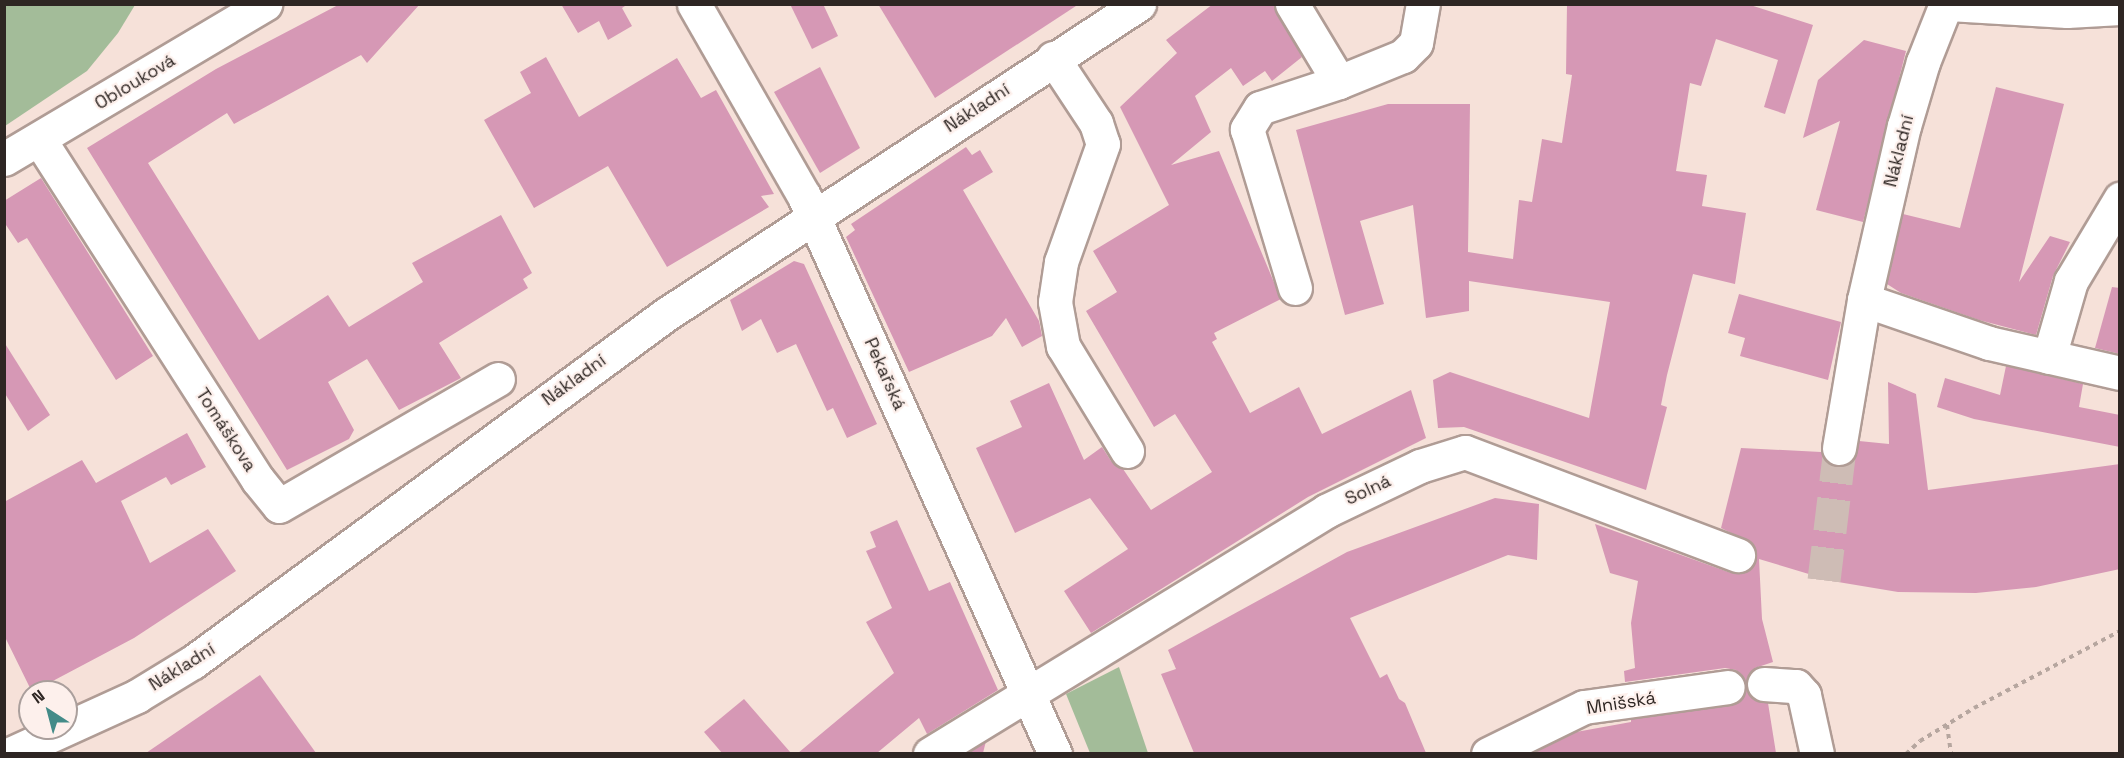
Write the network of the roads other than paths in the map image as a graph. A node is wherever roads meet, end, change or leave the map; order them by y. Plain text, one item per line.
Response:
1 (265, 4) edge
2 (694, 4) edge
3 (1139, 4) edge
4 (1292, 4) edge
5 (1423, 4) edge
6 (1948, 4) edge
7 (2120, 8) edge
8 (1053, 58) junction
9 (1339, 82) junction
10 (39, 140) junction
11 (4, 159) edge
12 (2120, 199) edge
13 (813, 216) junction
14 (1295, 288) dead end
15 (1864, 300) junction
16 (2049, 357) junction
17 (2120, 373) edge
18 (498, 379) dead end
19 (1839, 448) tunnel mouth
20 (1127, 451) dead end
21 (1738, 555) dead end
22 (1764, 684) dead end
23 (1728, 687) dead end
24 (1029, 695) junction
25 (10, 753) edge
26 (930, 753) edge
27 (1055, 753) edge
28 (1488, 753) edge
29 (1817, 753) edge

1 - 10 street, Oblouková
2 - 13 street, Pekařská
3 - 8 street, Nákladní
4 - 9 street
5 - 9 street
6 - 7 street, Nákladní
6 - 15 street, Nákladní
8 - 13 street, Nákladní
8 - 20 street
9 - 14 street
10 - 11 street, Oblouková
10 - 18 street, Tomáškova
12 - 16 street
13 - 24 street, Pekařská
13 - 25 street, Nákladní
15 - 16 street
15 - 19 street, Nákladní
16 - 17 street
21 - 24 street, Solná
22 - 29 street
23 - 28 street, Mnišská
24 - 26 street, Solná
24 - 27 street, Pekařská

